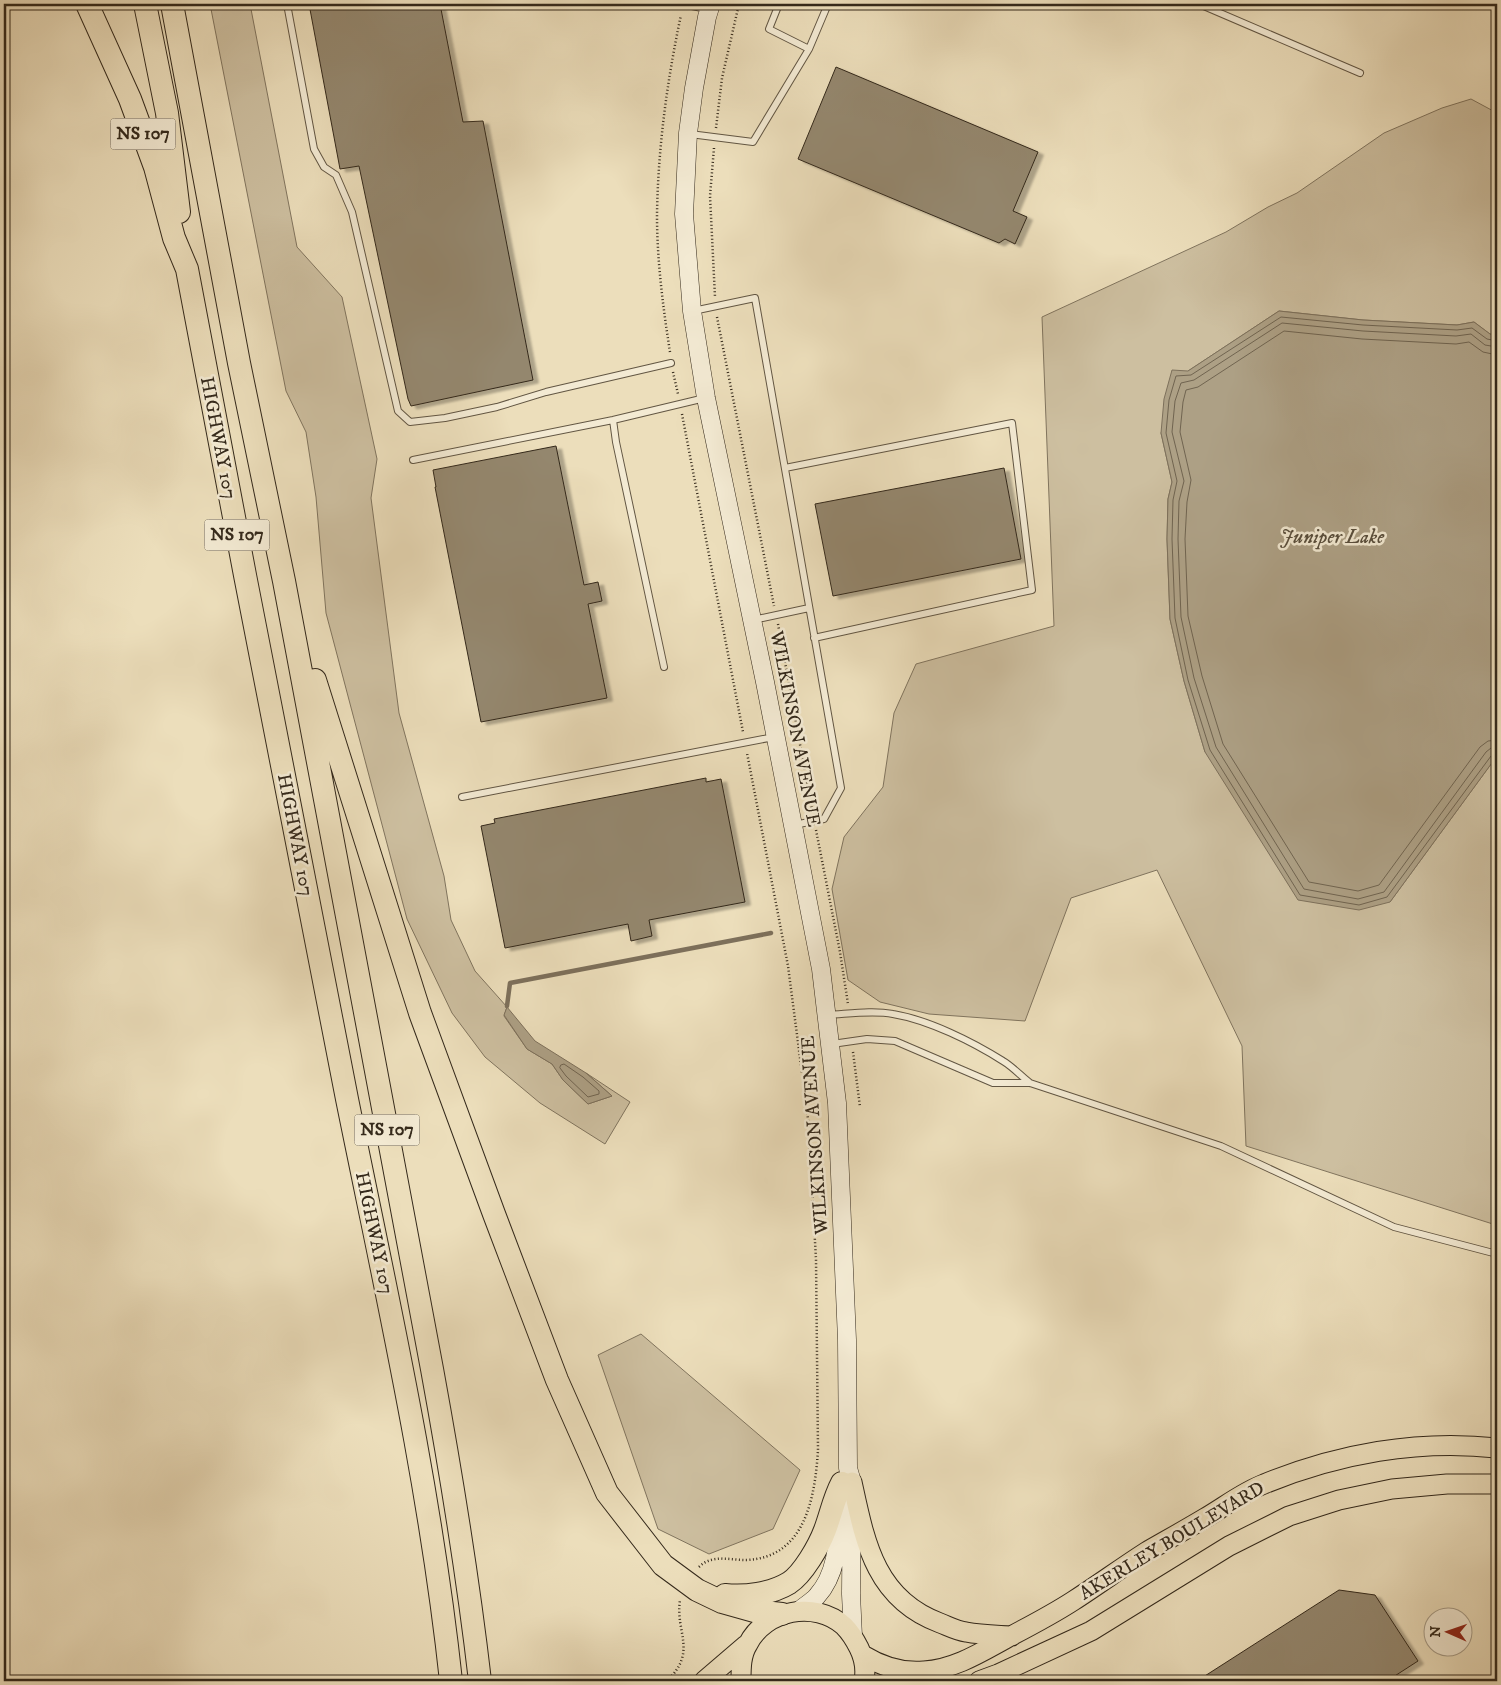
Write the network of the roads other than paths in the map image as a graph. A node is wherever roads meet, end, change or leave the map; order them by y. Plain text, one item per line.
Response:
1 (87, 4) edge
2 (145, 4) edge
3 (172, 4) edge
4 (287, 4) edge
5 (683, 4) edge
6 (779, 4) edge
7 (828, 4) edge
8 (1199, 4) edge
9 (710, 7) edge
10 (809, 49) junction
11 (1360, 73) dead end
12 (688, 133) junction
13 (187, 269) junction
14 (692, 311) junction
15 (671, 363) road end
16 (706, 398) junction
17 (613, 420) junction
18 (413, 460) dead end
19 (785, 468) junction
20 (284, 581) junction
21 (809, 608) junction
22 (752, 620) junction
23 (814, 638) junction
24 (664, 667) dead end
25 (775, 736) junction
26 (462, 797) dead end
27 (792, 825) junction
28 (827, 1015) junction
29 (830, 1044) junction
30 (1030, 1083) junction
31 (1497, 1254) edge
32 (1497, 1448) edge
33 (847, 1477) junction
34 (1497, 1484) edge
35 (692, 1584) junction
36 (791, 1612) junction
37 (1092, 1631) junction
38 (1012, 1636) junction
39 (854, 1637) junction
40 (747, 1644) junction
41 (863, 1655) junction
42 (450, 1681) edge
43 (480, 1681) edge
44 (704, 1681) edge
45 (741, 1681) edge
46 (864, 1681) edge
47 (979, 1681) edge
48 (1009, 1681) edge

1 - 13 highway, HIGHWAY 107 / NS 107
2 - 13 highway
3 - 20 highway, HIGHWAY 107 / NS 107
4 - 15 lane
5 - 9 lane
6 - 10 lane
7 - 10 lane
8 - 11 lane
9 - 12 street, WILKINSON AVENUE
10 - 12 lane
12 - 14 street, WILKINSON AVENUE
13 - 42 highway, HIGHWAY 107 / NS 107
14 - 16 street, WILKINSON AVENUE
14 - 19 lane
16 - 17 lane
16 - 22 street, WILKINSON AVENUE
17 - 18 lane
17 - 24 lane
19 - 21 lane
19 - 23 lane
20 - 35 highway
20 - 43 highway, HIGHWAY 107 / NS 107
21 - 22 lane
21 - 23 lane
22 - 25 street, WILKINSON AVENUE
23 - 27 lane
25 - 26 lane
25 - 27 street, WILKINSON AVENUE
27 - 28 street, WILKINSON AVENUE
28 - 29 street, WILKINSON AVENUE
28 - 30 lane
29 - 30 lane
29 - 33 street, WILKINSON AVENUE
30 - 31 lane
32 - 38 main road, AKERLEY BOULEVARD
33 - 35 highway
33 - 36 street, WILKINSON AVENUE
33 - 38 main road
33 - 39 street, WILKINSON AVENUE
34 - 37 main road, AKERLEY BOULEVARD
35 - 36 highway
36 - 39 main road
36 - 40 main road
37 - 47 main road, AKERLEY BOULEVARD
37 - 48 main road
38 - 41 main road, AKERLEY BOULEVARD
39 - 41 main road
40 - 44 main road
40 - 45 main road
41 - 46 main road

